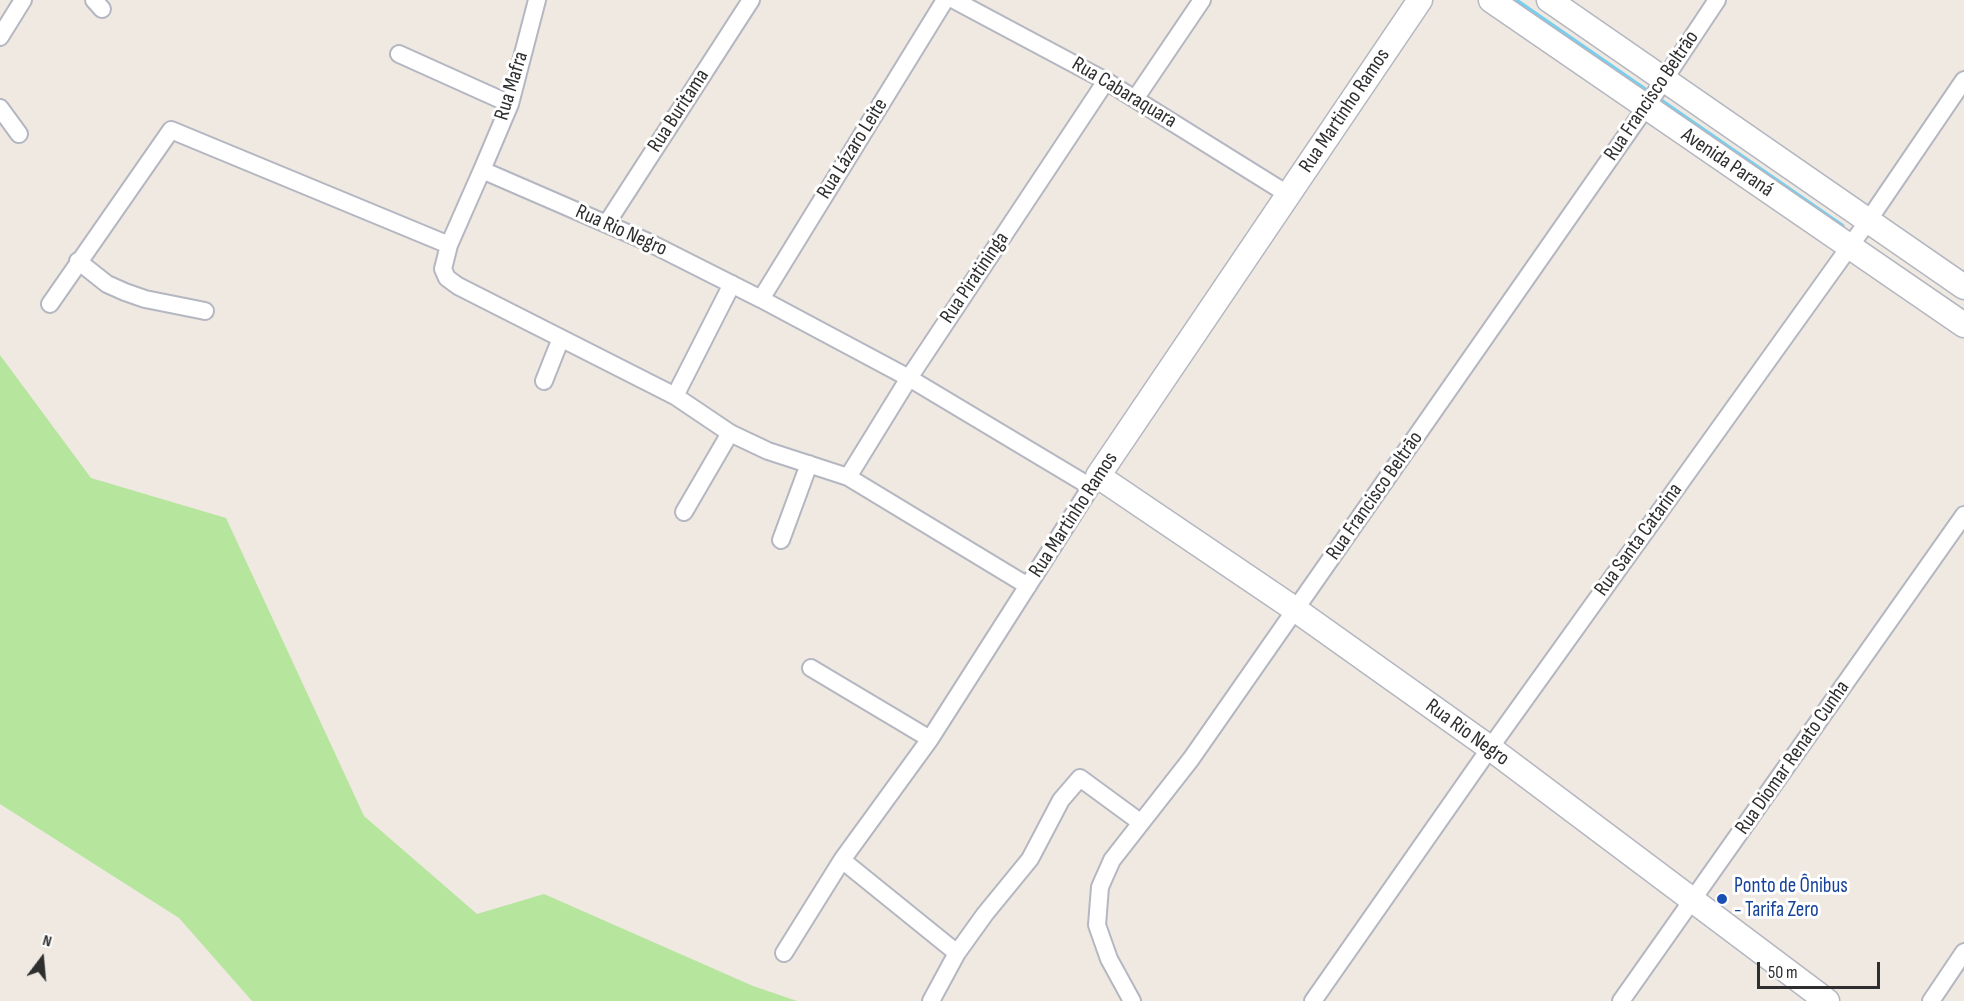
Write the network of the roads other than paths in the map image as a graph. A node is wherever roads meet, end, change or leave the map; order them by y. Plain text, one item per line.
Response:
1 (23, 0) edge
2 (537, 0) edge
3 (751, 0) edge
4 (945, 0) edge
5 (954, 0) edge
6 (1203, 0) edge
7 (1420, 0) edge
8 (1491, 0) edge
9 (1549, 0) edge
10 (1717, 0) edge
11 (0, 37) edge
12 (399, 54) dead end
13 (1964, 80) edge
14 (1106, 81) junction
15 (1655, 91) junction
16 (1135, 99) junction
17 (510, 104) junction
18 (0, 108) edge
19 (19, 134) dead end
20 (482, 170) junction
21 (1289, 195) junction
22 (1868, 221) junction
23 (607, 223) junction
24 (449, 245) junction
25 (1849, 247) junction
26 (78, 261) junction
27 (732, 284) junction
28 (1964, 287) edge
29 (760, 299) junction
30 (50, 304) dead end
31 (205, 311) dead end
32 (1964, 325) edge
33 (561, 338) junction
34 (909, 378) junction
35 (544, 381) dead end
36 (675, 396) junction
37 (730, 433) junction
38 (809, 464) junction
39 (848, 477) junction
40 (1094, 482) junction
41 (684, 512) dead end
42 (1964, 515) edge
43 (781, 540) dead end
44 (1028, 586) junction
45 (1296, 610) junction
46 (811, 668) dead end
47 (930, 739) junction
48 (1490, 748) junction
49 (1140, 822) junction
50 (842, 860) junction
51 (1693, 900) junction
52 (1964, 952) edge
53 (784, 953) dead end
54 (957, 953) junction
55 (1131, 1000) edge
56 (931, 1001) edge
57 (1313, 1001) edge
58 (1621, 1001) edge
59 (1827, 1001) edge
60 (1931, 1001) edge

1 - 11 street
2 - 17 street, Rua Mafra
3 - 23 street, Rua Buritama
4 - 29 street, Rua Lázaro Leite
5 - 14 street, Rua Cabaraquara
6 - 16 street
7 - 21 street, Rua Martinho Ramos
8 - 15 street, Avenida Paraná
9 - 15 street, Avenida Paraná
10 - 15 street, Rua Francisco Beltrão
12 - 17 street
13 - 22 street, Rua Santa Catarina
14 - 16 street, Rua Cabaraquara
14 - 34 street, Rua Piratininga
15 - 22 street, Avenida Paraná
15 - 25 street, Avenida Paraná
15 - 45 street, Rua Francisco Beltrão
16 - 21 street, Rua Cabaraquara
17 - 20 street, Rua Mafra
18 - 19 street
20 - 23 street, Rua Rio Negro
20 - 24 street
21 - 40 street, Rua Martinho Ramos
22 - 25 street, Rua Santa Catarina
22 - 28 street, Avenida Paraná
23 - 27 street, Rua Rio Negro
24 - 26 street
24 - 33 street
25 - 32 street, Avenida Paraná
25 - 48 street, Rua Santa Catarina
26 - 30 street
26 - 31 street
27 - 29 street, Rua Rio Negro
27 - 36 street
29 - 34 street, Rua Rio Negro
33 - 35 street
33 - 36 street
34 - 39 street, Rua Piratininga
34 - 40 street, Rua Rio Negro
36 - 37 street
37 - 38 street
37 - 41 street
38 - 39 street
38 - 43 street
39 - 44 street
40 - 44 street, Rua Martinho Ramos
40 - 45 street, Rua Rio Negro
42 - 51 street, Rua Diomar Renato Cunha
44 - 47 street, Rua Martinho Ramos
45 - 48 street, Rua Rio Negro
45 - 49 street, Rua Francisco Beltrão
46 - 47 street
47 - 50 street, Rua Martinho Ramos
48 - 51 street, Rua Rio Negro
48 - 57 street, Rua Santa Catarina
49 - 54 street
49 - 55 street, Rua Francisco Beltrão
50 - 53 street, Rua Martinho Ramos
50 - 54 street
51 - 58 street, Rua Diomar Renato Cunha
51 - 59 street, Rua Rio Negro
52 - 60 street
54 - 56 street

